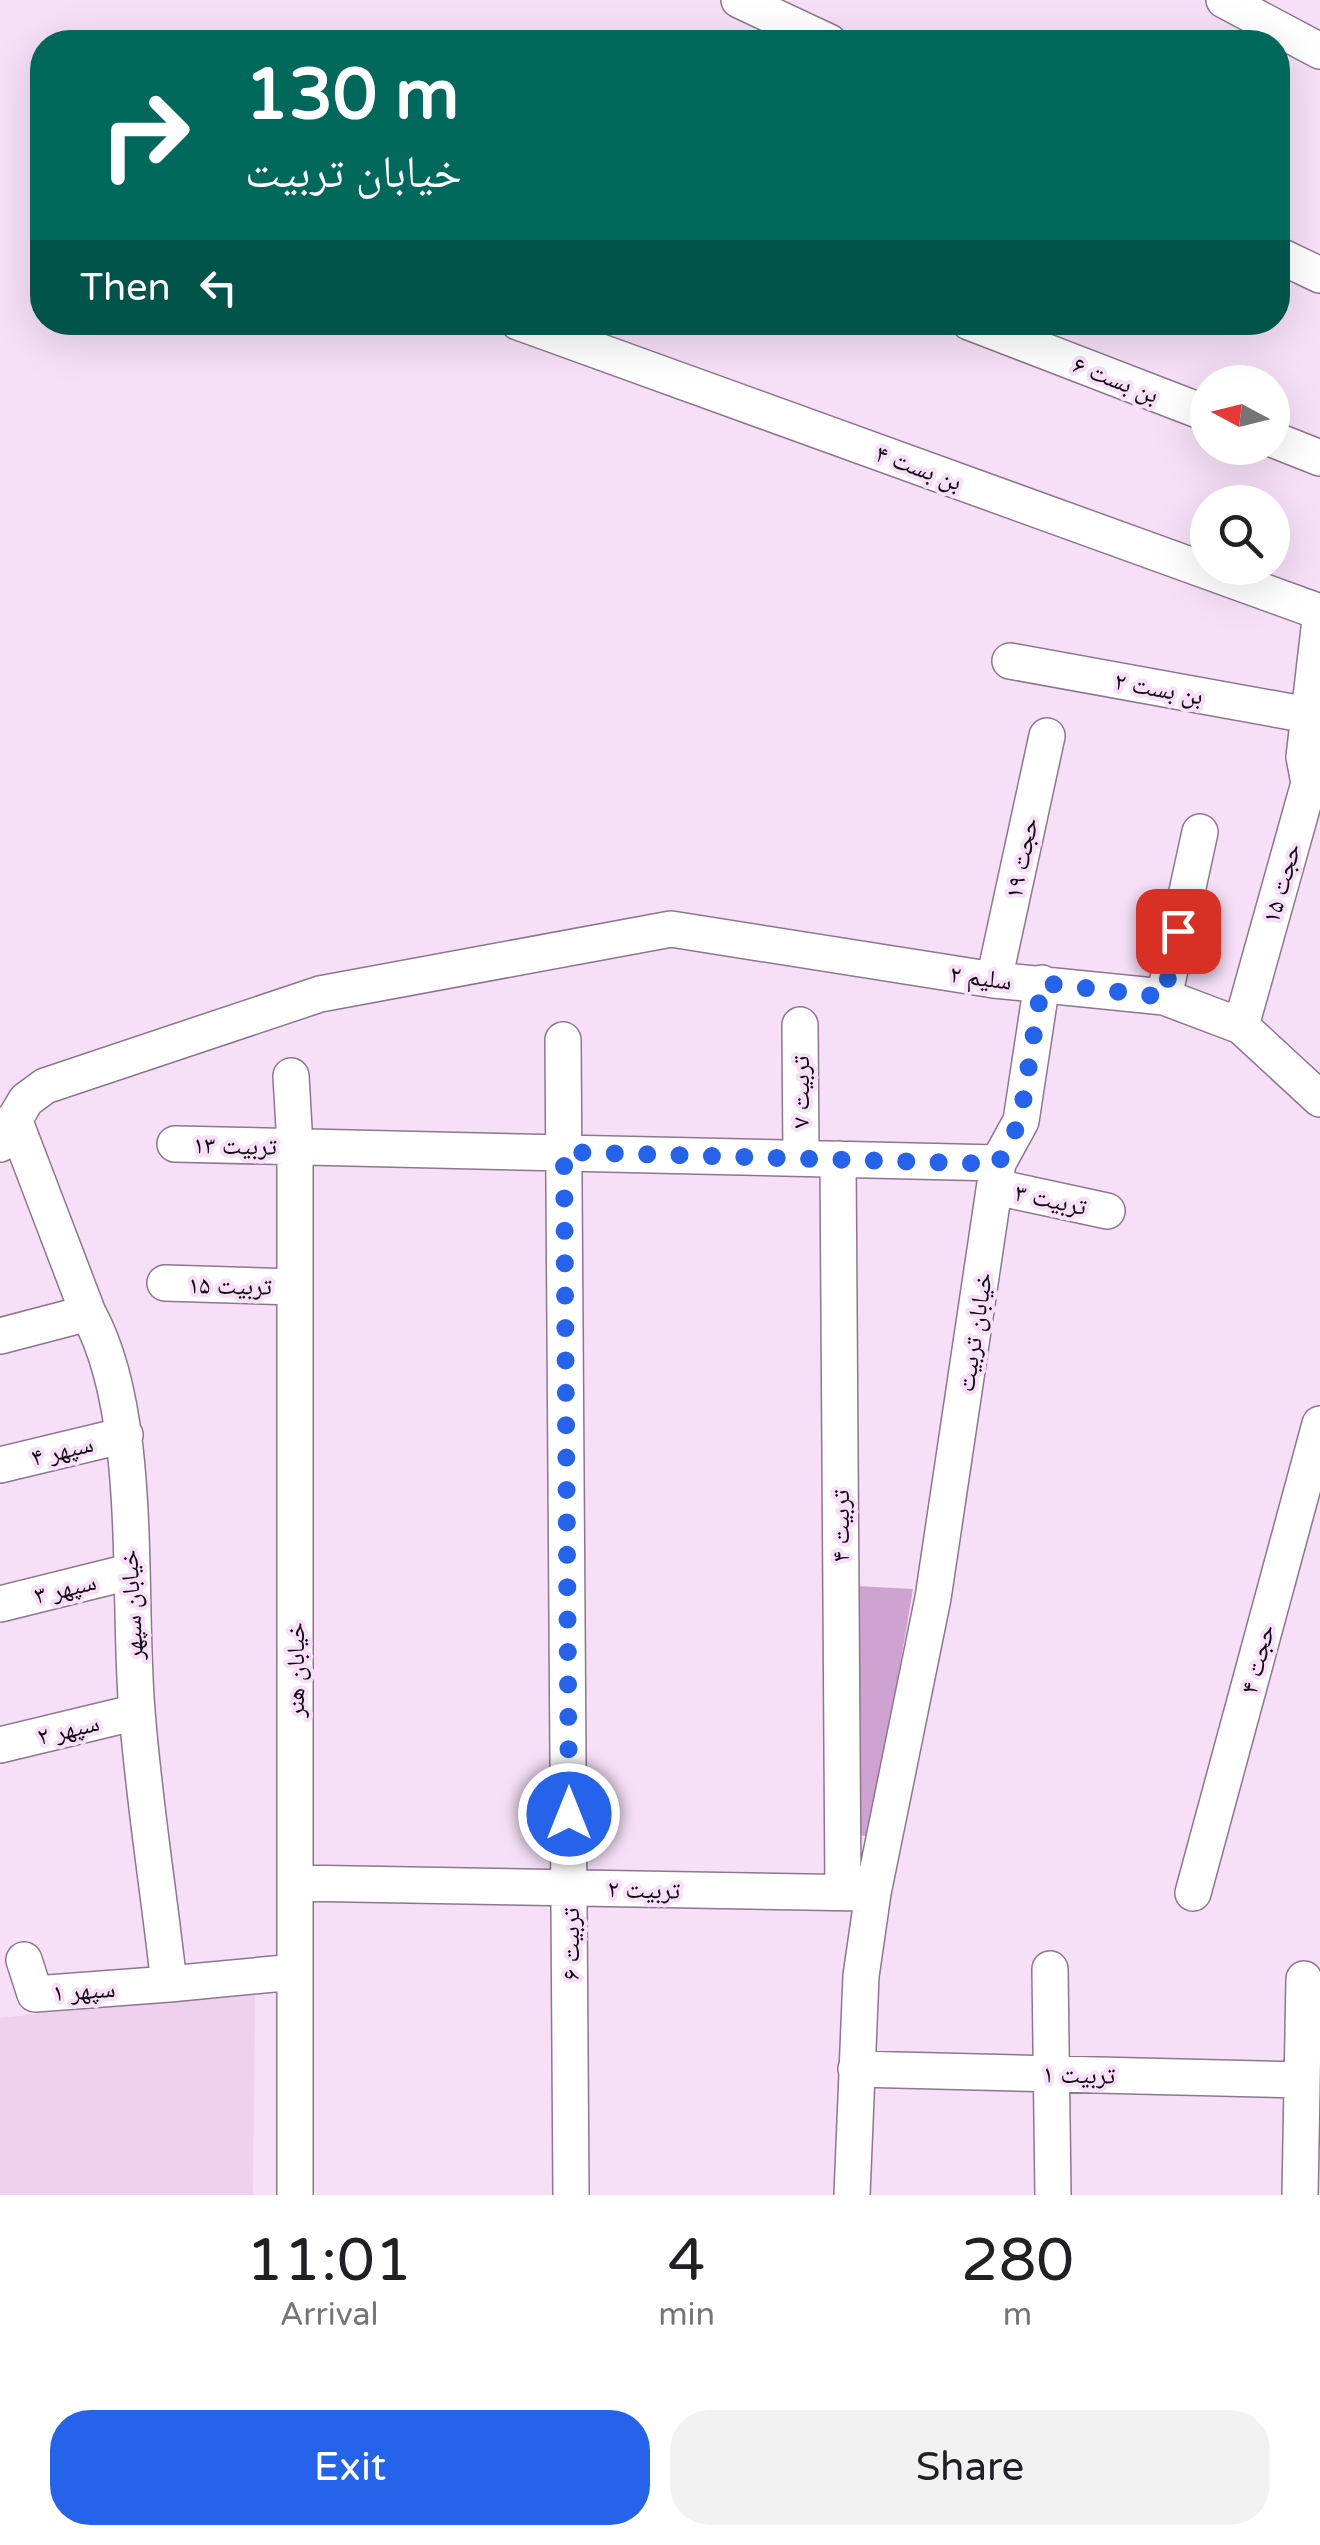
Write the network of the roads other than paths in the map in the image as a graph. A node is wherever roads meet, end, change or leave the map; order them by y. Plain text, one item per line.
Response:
1 (739, 0) edge
2 (1224, 0) edge
3 (803, 30) edge
4 (1280, 30) edge
5 (1290, 35) edge
6 (1320, 51) edge
7 (1290, 261) edge
8 (1320, 275) edge
9 (554, 335) edge
10 (1002, 335) edge
11 (1190, 407) edge
12 (1290, 447) edge
13 (1320, 458) edge
14 (1320, 612) edge
15 (1320, 620) edge
16 (1010, 662) dead end
17 (1308, 715) junction
18 (1047, 736) dead end
19 (1314, 784) edge
20 (1200, 832) dead end
21 (994, 980) junction
22 (1042, 983) junction
23 (1164, 997) junction
24 (800, 1025) dead end
25 (1241, 1026) junction
26 (563, 1040) dead end
27 (291, 1076) dead end
28 (1320, 1099) edge
29 (7, 1131) edge
30 (175, 1144) dead end
31 (295, 1146) junction
32 (564, 1152) junction
33 (801, 1158) junction
34 (838, 1159) junction
35 (997, 1175) junction
36 (1106, 1211) dead end
37 (165, 1283) dead end
38 (295, 1286) junction
39 (88, 1313) junction
40 (0, 1336) edge
41 (1320, 1424) edge
42 (125, 1434) junction
43 (0, 1465) edge
44 (129, 1572) junction
45 (0, 1604) edge
46 (137, 1712) junction
47 (0, 1745) edge
48 (295, 1882) junction
49 (570, 1887) junction
50 (858, 1892) junction
51 (1194, 1894) dead end
52 (24, 1960) dead end
53 (1050, 1969) dead end
54 (295, 1972) junction
55 (1304, 1979) dead end
56 (170, 1984) junction
57 (856, 2069) junction
58 (1052, 2074) junction
59 (1302, 2080) junction
60 (295, 2195) edge
61 (572, 2195) edge
62 (852, 2195) edge
63 (1053, 2195) edge
64 (1300, 2195) edge

1 - 3 street
2 - 4 street
5 - 6 street
7 - 8 street
9 - 14 street, بن بست ۴
10 - 11 street, بن بست ۶
12 - 13 street
15 - 17 street, حجت ۱۵
16 - 17 street, بن بست ۲
17 - 19 street, حجت ۱۵
18 - 21 street, حجت ۱۹
19 - 25 street, حجت ۱۵
20 - 23 street
21 - 22 street, سلیم ۲
21 - 29 street, سلیم ۲
22 - 23 street, سلیم ۲
22 - 35 street, خیابان تربیت
23 - 25 street, سلیم ۲
24 - 33 street, تربیت ۷
25 - 28 street, سلیم ۲
26 - 32 street, تربیت ۶
27 - 31 street, خیابان هنر
29 - 39 street, خیابان سپهر
30 - 31 street, تربیت ۱۳
31 - 32 street
31 - 38 street, خیابان هنر
32 - 33 street
32 - 49 street, تربیت ۶
33 - 34 street
34 - 35 street
34 - 50 street, تربیت ۴
35 - 36 street, تربیت ۳
35 - 50 street, خیابان تربیت
37 - 38 street, تربیت ۱۵
38 - 48 street, خیابان هنر
39 - 40 street
39 - 42 street, خیابان سپهر
41 - 51 street, حجت ۴
42 - 43 street, سپهر ۴
42 - 44 street, خیابان سپهر
44 - 45 street, سپهر ۳
44 - 46 street, خیابان سپهر
46 - 47 street, سپهر ۲
46 - 56 street, خیابان سپهر
48 - 49 street, تربیت ۲
48 - 54 street, خیابان هنر
49 - 50 street, تربیت ۲
49 - 61 street, تربیت ۶
50 - 57 street, خیابان تربیت
52 - 56 street, سپهر ۱
53 - 58 street
54 - 56 street
54 - 60 street, خیابان هنر
55 - 59 street
57 - 58 street, تربیت ۱
57 - 62 street, خیابان تربیت
58 - 59 street, تربیت ۱
58 - 63 street
59 - 64 street

